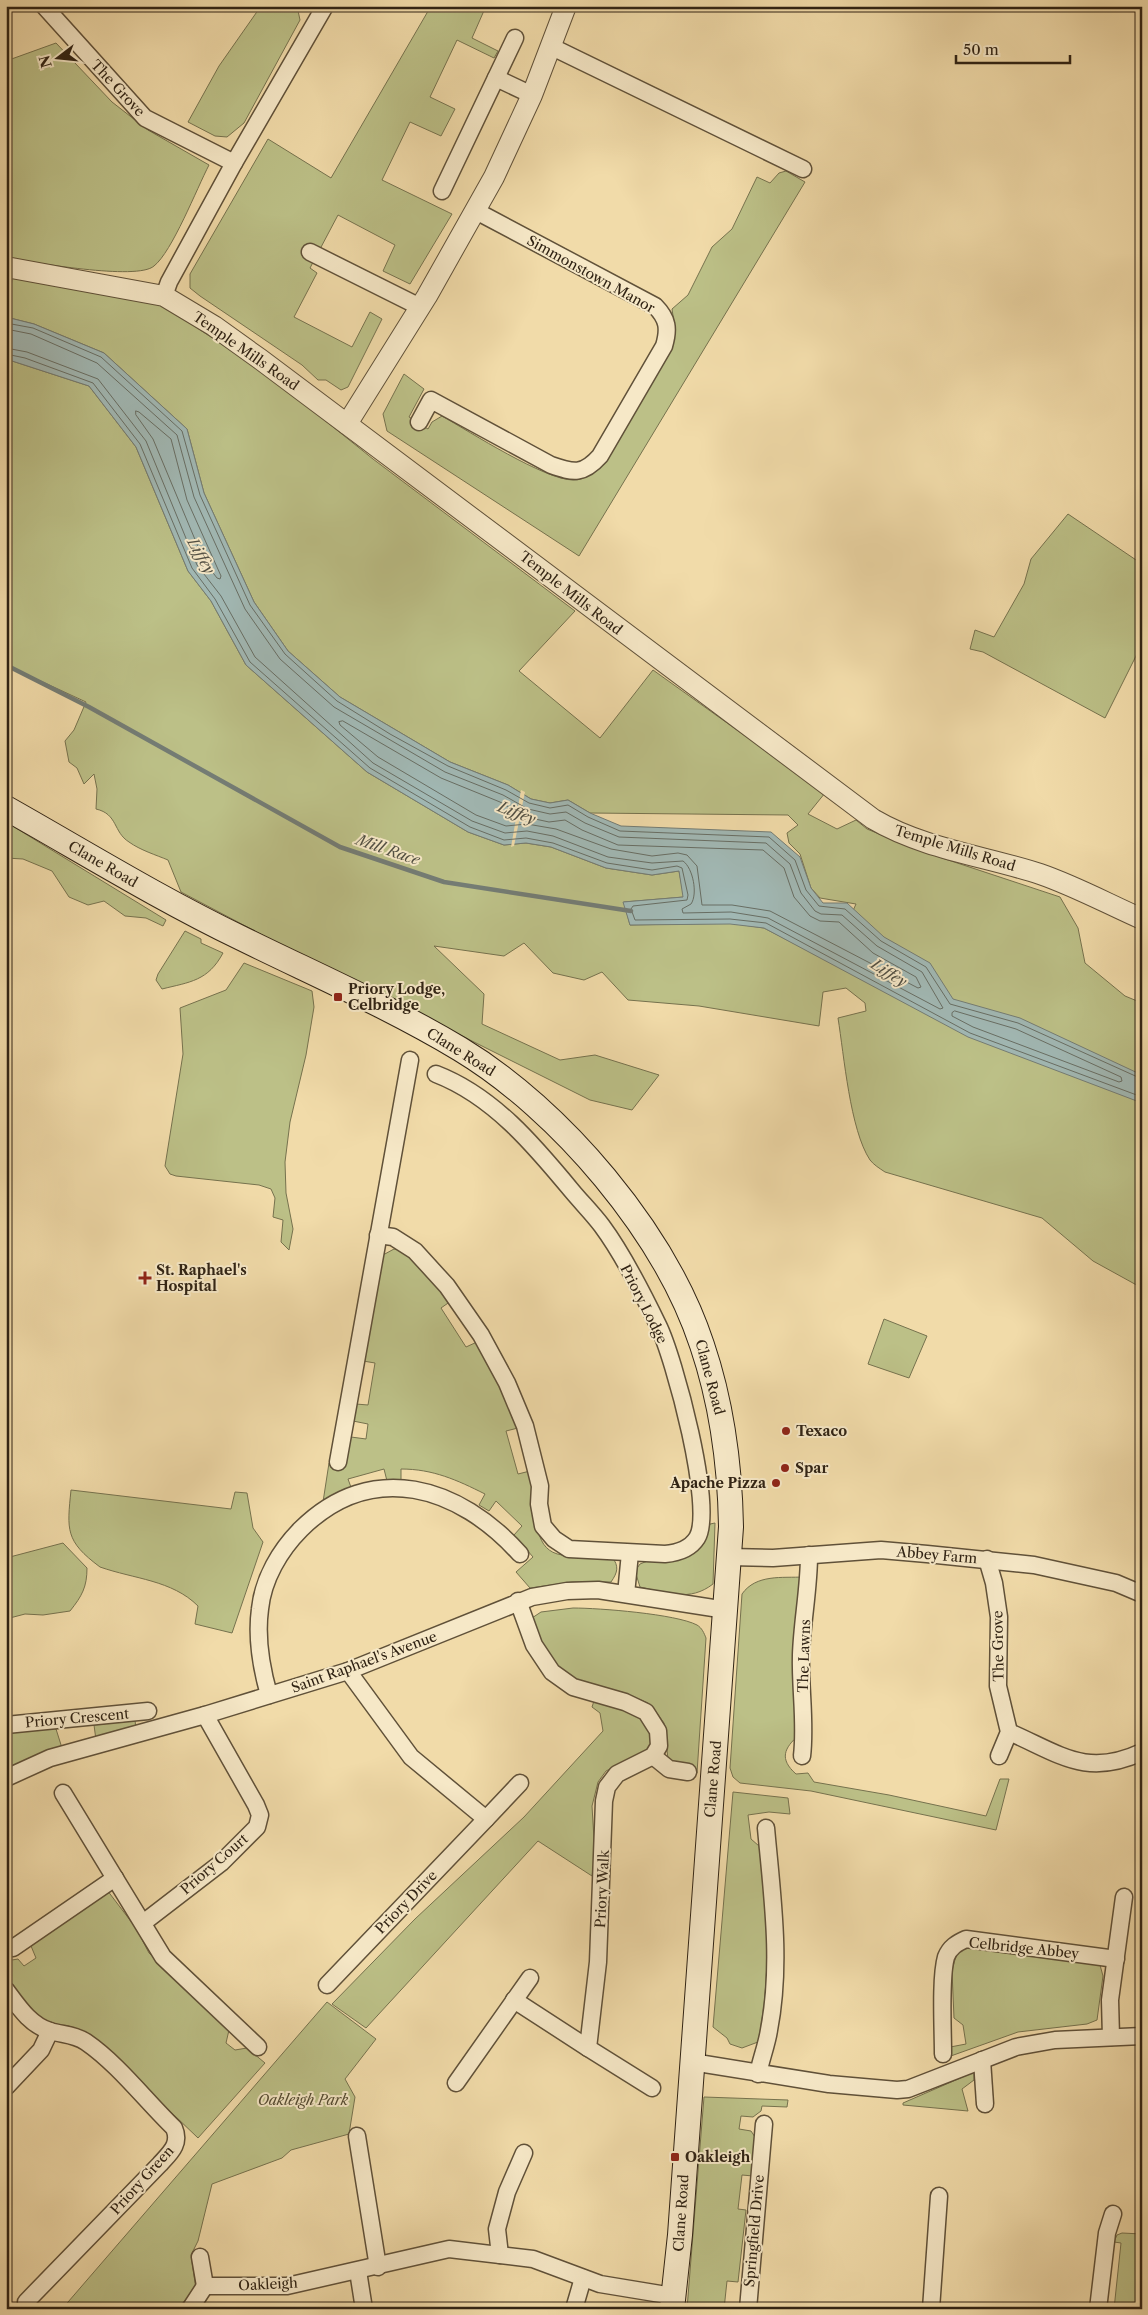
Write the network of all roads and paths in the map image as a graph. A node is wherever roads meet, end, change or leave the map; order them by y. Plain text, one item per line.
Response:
1 (44, 6) edge
2 (326, 6) edge
3 (566, 6) edge
4 (515, 38) dead end
5 (550, 46) junction
6 (496, 78) junction
7 (532, 94) junction
8 (234, 163) junction
9 (803, 169) dead end
10 (442, 191) dead end
11 (476, 211) junction
12 (310, 252) dead end
13 (6, 267) edge
14 (164, 296) junction
15 (420, 307) junction
16 (419, 422) dead end
17 (347, 424) junction
18 (6, 808) edge
19 (1142, 919) edge
20 (410, 1060) dead end
21 (436, 1074) dead end
22 (378, 1235) junction
23 (338, 1462) dead end
24 (630, 1553) junction
25 (520, 1554) dead end
26 (810, 1555) junction
27 (729, 1557) junction
28 (987, 1559) junction
29 (626, 1594) junction
30 (1142, 1594) edge
31 (518, 1601) junction
32 (726, 1610) junction
33 (348, 1671) junction
34 (270, 1696) junction
35 (148, 1711) dead end
36 (205, 1716) junction
37 (6, 1725) edge
38 (1009, 1732) junction
39 (1142, 1752) edge
40 (653, 1756) junction
41 (802, 1756) dead end
42 (999, 1756) dead end
43 (688, 1772) dead end
44 (6, 1778) edge
45 (520, 1783) dead end
46 (63, 1793) dead end
47 (486, 1819) junction
48 (766, 1828) dead end
49 (114, 1878) junction
50 (1124, 1897) dead end
51 (143, 1923) junction
52 (12, 1948) dead end
53 (1116, 1959) junction
54 (530, 1978) dead end
55 (327, 1985) dead end
56 (6, 1990) edge
57 (514, 2000) junction
58 (50, 2031) junction
59 (1142, 2036) edge
60 (1112, 2037) junction
61 (258, 2047) dead end
62 (588, 2048) junction
63 (943, 2054) dead end
64 (982, 2060) junction
65 (692, 2062) junction
66 (758, 2074) junction
67 (456, 2083) dead end
68 (6, 2087) edge
69 (652, 2088) dead end
70 (985, 2104) dead end
71 (764, 2124) dead end
72 (357, 2136) dead end
73 (524, 2153) dead end
74 (938, 2196) dead end
75 (1114, 2214) dead end
76 (500, 2255) junction
77 (200, 2257) dead end
78 (378, 2267) junction
79 (358, 2271) junction
80 (583, 2278) junction
81 (205, 2286) junction
82 (26, 2302) dead end
83 (672, 2302) edge
84 (190, 2309) edge
85 (364, 2309) edge
86 (574, 2309) edge
87 (748, 2309) edge
88 (931, 2309) edge
89 (1098, 2309) edge

1 - 8 street, The Grove
2 - 8 street
3 - 5 street
4 - 6 street
5 - 7 street
5 - 9 street
6 - 7 street
6 - 10 street
7 - 11 street
8 - 14 street
11 - 15 street
11 - 16 street, Simmonstown Manor
12 - 15 street
13 - 14 street, Temple Mills Road
14 - 17 street, Temple Mills Road
15 - 17 street
17 - 19 street, Temple Mills Road
18 - 27 main road, Clane Road
20 - 22 street
21 - 24 street, Priory Lodge
22 - 23 street
22 - 24 street, Priory Lodge
24 - 29 street
25 - 34 street
26 - 27 street, Abbey Farm
26 - 28 street, Abbey Farm
26 - 41 street, The Lawns
27 - 32 main road, Clane Road
28 - 30 street, Abbey Farm
28 - 38 street, The Grove
29 - 31 street, Saint Raphael's Avenue
29 - 32 street, Saint Raphael's Avenue
31 - 33 street, Saint Raphael's Avenue
31 - 40 street
32 - 65 main road, Clane Road
33 - 34 street, Saint Raphael's Avenue
33 - 47 street
34 - 36 street, Saint Raphael's Avenue
35 - 37 street, Priory Crescent
36 - 44 street, Saint Raphael's Avenue
36 - 51 street, Priory Court
38 - 39 street
38 - 42 street
40 - 43 street
40 - 62 street, Priory Walk
45 - 47 street, Priory Drive
46 - 49 street
47 - 55 street, Priory Drive
48 - 66 street
49 - 51 street
49 - 52 street
50 - 53 street
51 - 61 street
53 - 60 street
53 - 63 street, Celbridge Abbey
54 - 57 street
56 - 58 street, Priory Green
57 - 62 street
57 - 67 street
58 - 68 street
58 - 82 street, Priory Green
59 - 60 street
60 - 64 street
62 - 69 street
64 - 66 street
64 - 70 street
65 - 66 street
65 - 83 main road, Clane Road
71 - 87 street, Springfield Drive
72 - 78 street
73 - 76 street
74 - 88 street
75 - 89 street
76 - 78 street, Oakleigh
76 - 80 street, Oakleigh
77 - 81 street
78 - 79 street, Oakleigh
79 - 81 street, Oakleigh
79 - 85 street
80 - 83 street, Oakleigh
80 - 86 street
81 - 84 street

